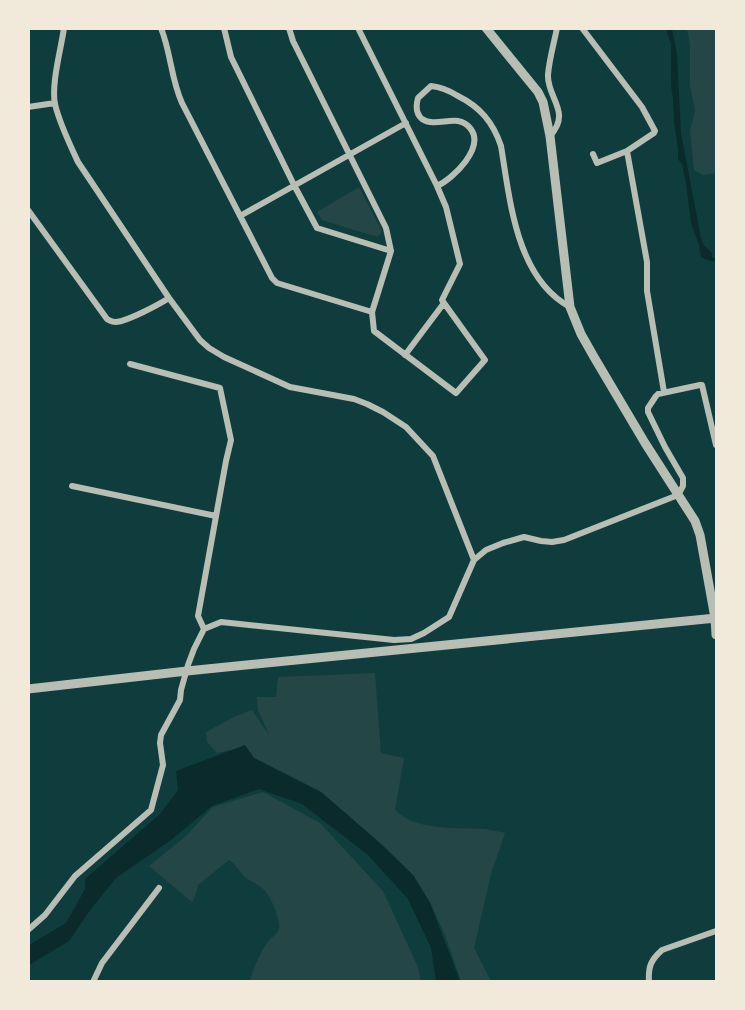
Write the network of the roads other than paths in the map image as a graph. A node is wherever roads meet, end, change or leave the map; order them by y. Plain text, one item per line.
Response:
1 (64, 28) edge
2 (161, 28) edge
3 (224, 28) edge
4 (289, 28) edge
5 (358, 28) edge
6 (486, 28) edge
7 (557, 28) edge
8 (582, 28) edge
9 (55, 103) junction
10 (28, 107) edge
11 (406, 123) junction
12 (550, 136) junction
13 (627, 151) junction
14 (350, 154) junction
15 (593, 154) dead end
16 (294, 185) junction
17 (437, 186) junction
18 (28, 210) edge
19 (240, 216) junction
20 (391, 251) junction
21 (169, 298) junction
22 (444, 303) junction
23 (570, 307) junction
24 (372, 312) junction
25 (405, 355) junction
26 (130, 364) dead end
27 (664, 392) junction
28 (717, 445) edge
29 (72, 486) dead end
30 (678, 495) junction
31 (216, 516) junction
32 (474, 560) junction
33 (716, 618) edge
34 (204, 629) junction
35 (717, 635) edge
36 (187, 671) junction
37 (28, 689) edge
38 (159, 888) dead end
39 (28, 930) edge
40 (717, 931) edge
41 (93, 981) edge
42 (649, 981) edge

1 - 9 street
2 - 19 street
3 - 16 street
4 - 14 street
5 - 11 street
6 - 12 street
7 - 12 street
8 - 13 street
9 - 10 street
9 - 21 street
11 - 14 street
11 - 17 street
12 - 23 street
13 - 15 street
13 - 27 street
14 - 16 street
14 - 20 street
16 - 19 street
16 - 20 street
17 - 22 street
17 - 23 street
18 - 21 street
19 - 24 street
20 - 24 street
21 - 32 street
22 - 25 street
22 - 25 street
23 - 30 street
24 - 25 street
26 - 31 street
27 - 28 street
27 - 30 street
29 - 31 street
30 - 32 street
30 - 33 street
31 - 34 street
32 - 34 street
33 - 35 street
33 - 36 street
34 - 36 street
36 - 37 street
36 - 39 street
38 - 41 street
40 - 42 street

